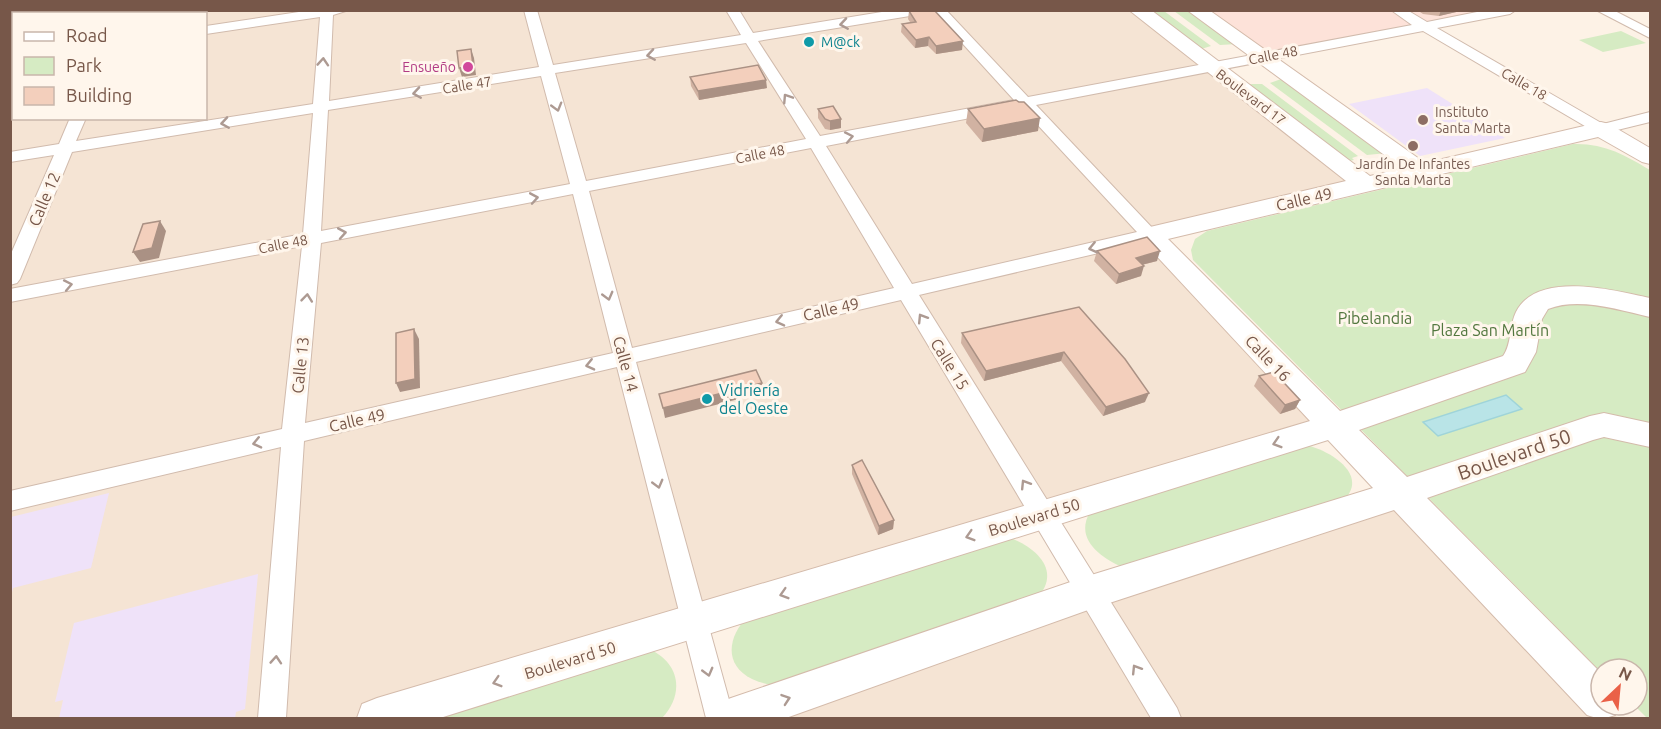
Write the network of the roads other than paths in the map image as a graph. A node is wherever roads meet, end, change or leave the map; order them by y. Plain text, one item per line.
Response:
1 (530, 10) edge
2 (732, 10) edge
3 (922, 10) edge
4 (938, 10) edge
5 (1138, 10) edge
6 (1196, 10) edge
7 (1397, 10) edge
8 (1510, 10) edge
9 (1602, 10) edge
10 (332, 11) edge
11 (1425, 27) junction
12 (207, 30) edge
13 (1650, 34) edge
14 (750, 39) junction
15 (1261, 58) junction
16 (1211, 67) junction
17 (547, 72) junction
18 (1025, 104) junction
19 (320, 108) junction
20 (1650, 117) edge
21 (77, 120) edge
22 (1601, 129) junction
23 (816, 143) junction
24 (65, 148) junction
25 (10, 157) edge
26 (1650, 157) edge
27 (1421, 171) junction
28 (1365, 184) junction
29 (580, 189) junction
30 (1150, 235) junction
31 (312, 238) junction
32 (10, 279) edge
33 (905, 292) junction
34 (10, 296) edge
35 (1650, 307) edge
36 (624, 357) junction
37 (1334, 426) junction
38 (293, 435) junction
39 (1650, 435) edge
40 (1400, 494) junction
41 (10, 501) edge
42 (1043, 514) junction
43 (1088, 593) junction
44 (695, 622) junction
45 (1589, 689) edge
46 (272, 718) edge
47 (377, 718) edge
48 (720, 718) edge
49 (731, 718) edge
50 (1167, 718) edge

1 - 17 street, Calle 14
2 - 14 street, Calle 15
3 -> 14 street, Calle 47
4 - 18 street, Calle 16
5 - 16 main road, Boulevard 17
6 - 15 main road
7 - 11 street, Calle 18
8 - 11 street, Calle 48
9 - 13 street
10 - 12 street
19 -> 10 street, Calle 13
11 - 15 street, Calle 48
11 - 22 street, Calle 18
14 -> 17 street, Calle 47
23 -> 14 street, Calle 15
15 - 16 street, Calle 48
15 - 27 main road
16 - 18 street, Calle 48
16 - 28 main road, Boulevard 17
17 -> 19 street, Calle 47
17 -> 29 street, Calle 14
23 -> 18 street, Calle 48
18 - 30 street, Calle 16
19 -> 24 street, Calle 47
19 - 31 street, Calle 13
20 - 22 street, Calle 49
21 - 24 street, Calle 12
22 - 26 main road, Calle 18
22 - 27 main road, Calle 49
23 - 29 street, Calle 48
23 - 33 street, Calle 15
24 - 25 street, Calle 47
24 - 32 street, Calle 12
27 - 28 main road, Calle 49
28 - 30 main road, Calle 49
31 -> 29 street, Calle 48
29 -> 36 street, Calle 14
30 -> 33 street, Calle 49
30 - 37 main road, Calle 16
34 -> 31 street, Calle 48
38 -> 31 street, Calle 13
33 -> 36 street, Calle 49
42 -> 33 street, Calle 15
35 - 37 main road, Boulevard 50
36 -> 38 street, Calle 49
36 -> 44 street, Calle 14
37 - 40 main road, Calle 16
37 -> 42 main road, Boulevard 50
38 -> 41 street, Calle 49
46 -> 38 street, Calle 13
39 - 40 main road, Boulevard 50
40 - 43 main road, Boulevard 50
40 - 45 main road, Calle 16
42 - 43 street, Calle 15
42 -> 44 main road, Boulevard 50
49 -> 43 main road, Boulevard 50
50 -> 43 street, Calle 15
44 -> 47 main road, Boulevard 50
44 -> 48 street, Calle 14

